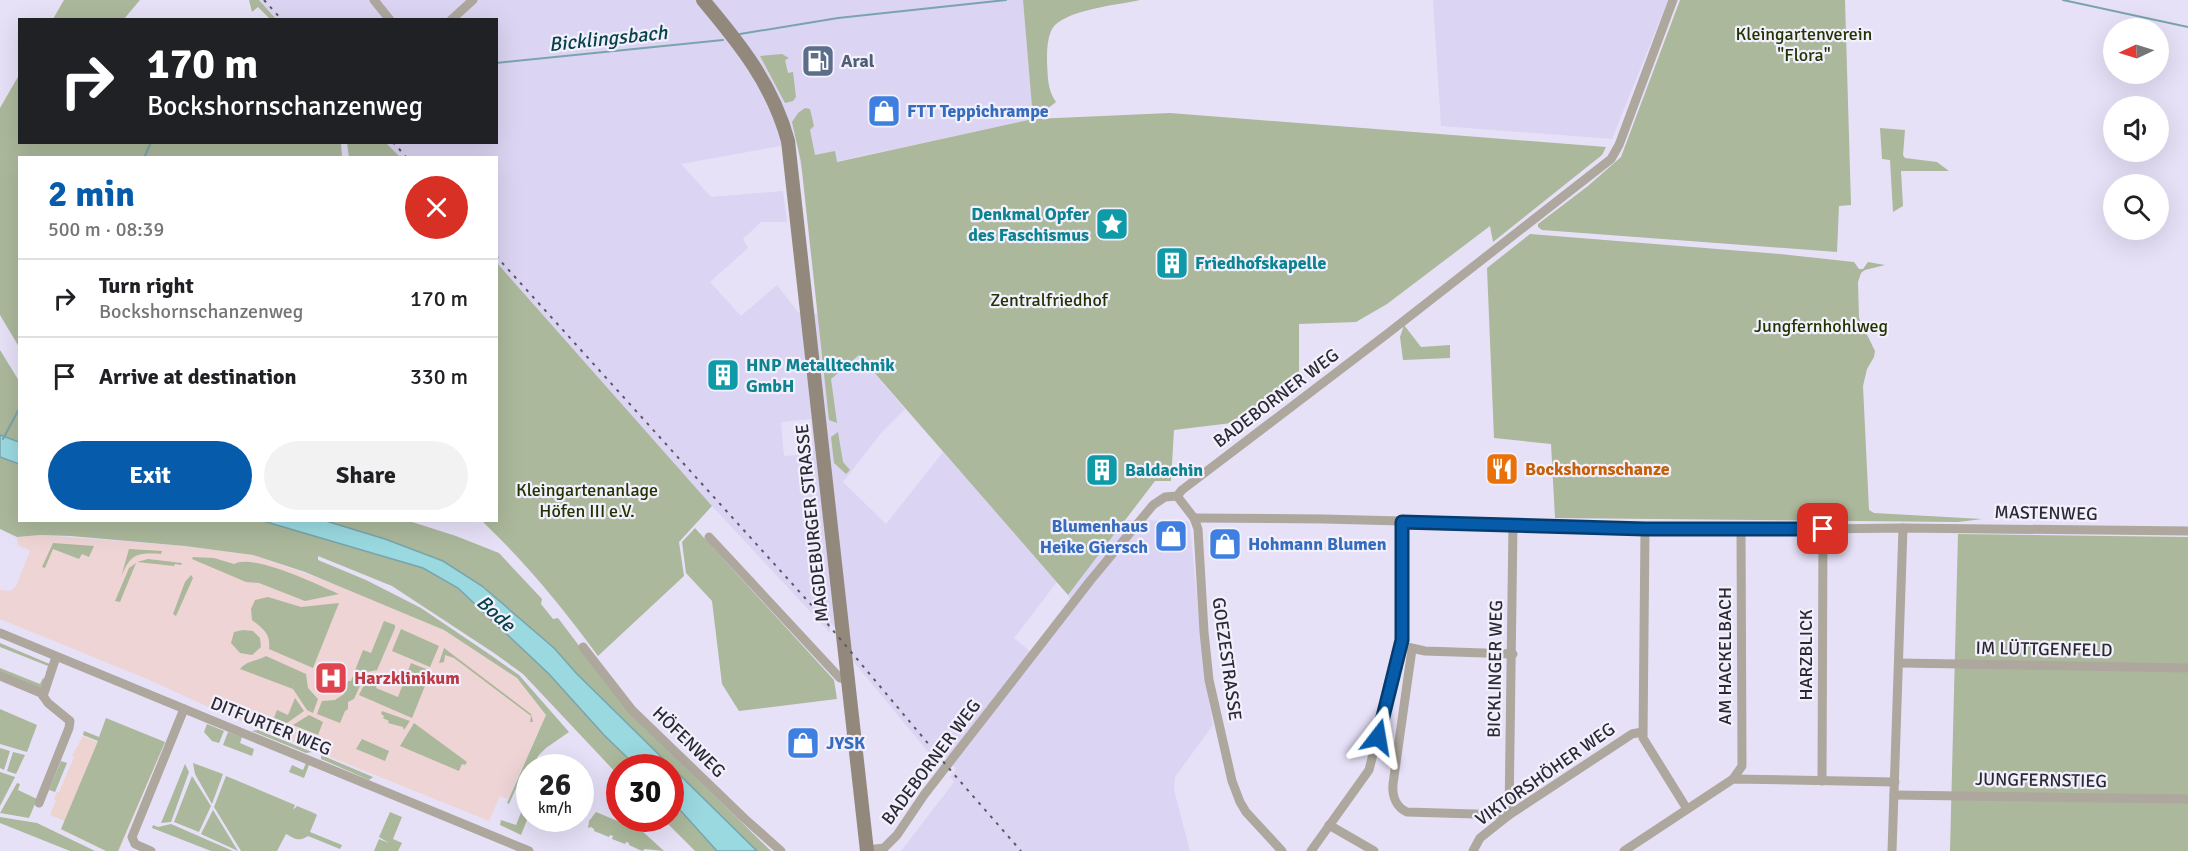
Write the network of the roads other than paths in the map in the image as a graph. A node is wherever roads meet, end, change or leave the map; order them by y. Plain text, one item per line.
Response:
1 (374, 0) edge
2 (474, 0) edge
3 (703, 0) edge
4 (1673, 0) edge
5 (388, 18) edge
6 (453, 18) edge
7 (1177, 496) junction
8 (1194, 518) junction
9 (1402, 522) junction
10 (1513, 524) junction
11 (1903, 528) junction
12 (1645, 529) junction
13 (1823, 529) junction
14 (1741, 530) junction
15 (2188, 531) edge
16 (709, 537) dead end
17 (0, 633) edge
18 (1402, 640) junction
19 (583, 647) dead end
20 (1412, 649) junction
21 (1513, 654) junction
22 (56, 657) junction
23 (1900, 663) junction
24 (2188, 668) edge
25 (0, 676) edge
26 (847, 680) junction
27 (44, 696) junction
28 (184, 709) junction
29 (1642, 732) junction
30 (1733, 779) junction
31 (1822, 781) junction
32 (1894, 782) junction
33 (1894, 795) junction
34 (2188, 799) edge
35 (39, 803) dead end
36 (1687, 809) junction
37 (1509, 815) junction
38 (1329, 825) junction
39 (151, 851) edge
40 (529, 851) edge
41 (781, 851) edge
42 (867, 851) edge
43 (1282, 851) edge
44 (1311, 851) edge
45 (1374, 851) edge
46 (1473, 851) edge
47 (1624, 851) edge
48 (1892, 851) edge

1 - 5 street
2 - 6 street
3 - 26 main road, MAGDEBURGER STRASSE
4 - 7 street, BADEBORNER WEG
7 - 8 street, GOEZESTRASSE
7 - 42 street, BADEBORNER WEG
8 - 9 street, MASTENWEG
8 - 43 street, GOEZESTRASSE
9 - 10 street, MASTENWEG
9 - 18 street
10 - 12 street, MASTENWEG
10 - 21 street, BICKLINGER WEG
11 - 13 street, MASTENWEG
11 - 15 street, MASTENWEG
11 - 23 street
12 - 14 street, MASTENWEG
12 - 29 street
13 - 14 street, MASTENWEG
13 - 31 street, HARZBLICK
14 - 30 street, AM HACKELBACH
16 - 26 street
17 - 22 street, DITFURTER WEG
18 - 20 street
18 - 38 street
19 - 41 street, HÖFENWEG
20 - 21 street
20 - 37 street
21 - 37 street, BICKLINGER WEG
22 - 27 street
22 - 28 street, DITFURTER WEG
23 - 24 street, IM LÜTTGENFELD
23 - 32 street
25 - 27 street
26 - 42 main road, MAGDEBURGER STRASSE
27 - 35 street
28 - 39 street
28 - 40 street, DITFURTER WEG
29 - 36 street
29 - 37 street, VIKTORSHÖHER WEG
30 - 31 street
30 - 36 street
31 - 32 street
32 - 33 street
33 - 34 street, JUNGFERNSTIEG
33 - 48 street
36 - 47 street
37 - 46 street, VIKTORSHÖHER WEG
38 - 44 street
38 - 45 street

